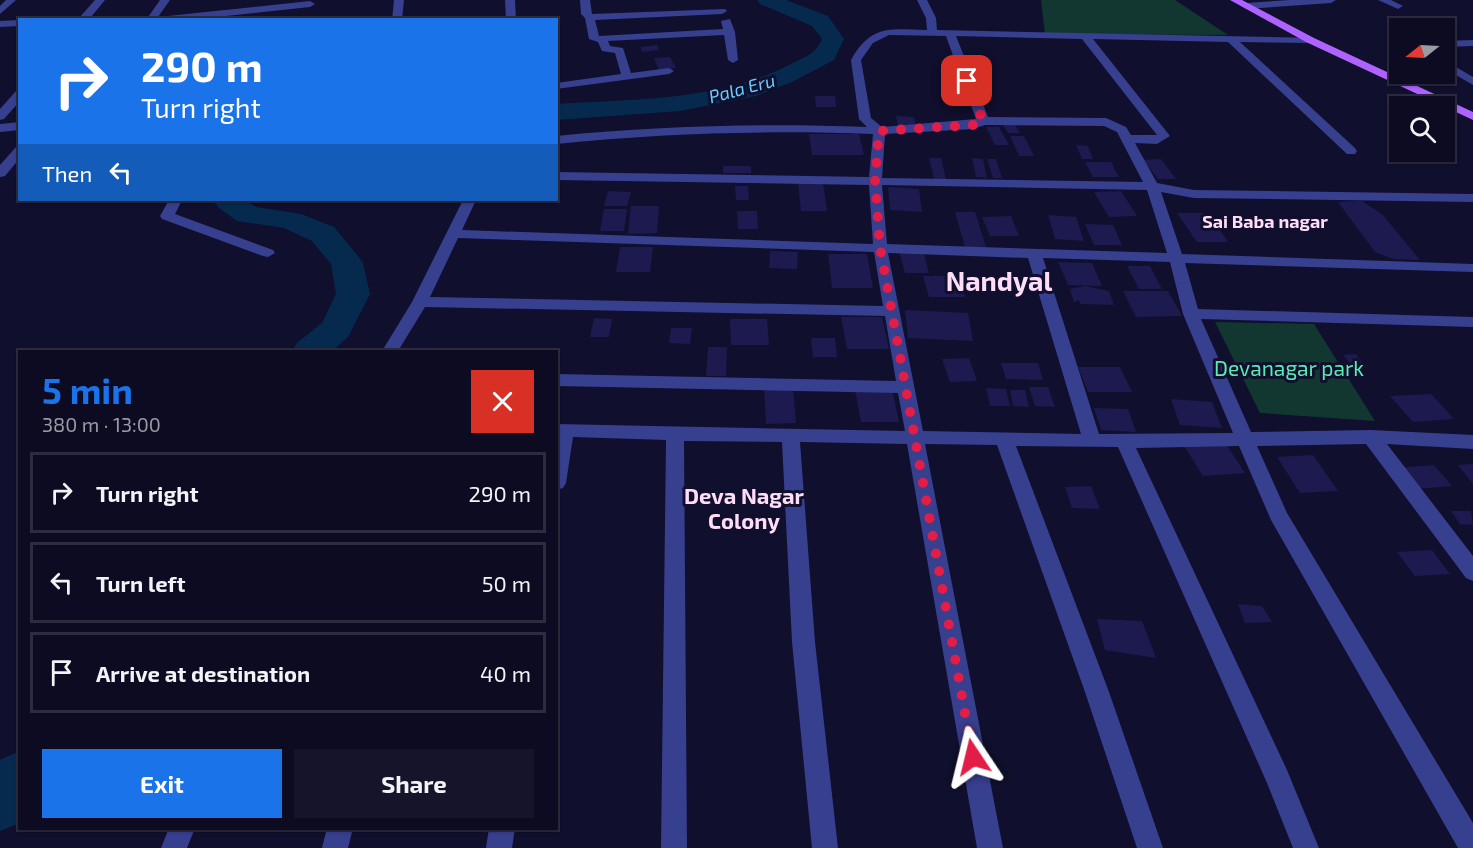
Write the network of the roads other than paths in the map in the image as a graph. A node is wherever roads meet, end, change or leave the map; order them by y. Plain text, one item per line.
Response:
1 (11, 0) edge
2 (100, 0) edge
3 (165, 0) edge
4 (226, 0) edge
5 (399, 0) edge
6 (510, 0) edge
7 (585, 0) edge
8 (716, 0) edge
9 (922, 0) edge
10 (1235, 0) edge
11 (1331, 0) edge
12 (1383, 0) edge
13 (310, 5) edge
14 (1246, 6) junction
15 (1398, 6) dead end
16 (0, 11) edge
17 (722, 11) junction
18 (218, 17) edge
19 (590, 17) junction
20 (84, 18) edge
21 (152, 18) edge
22 (198, 18) edge
23 (397, 18) edge
24 (511, 18) edge
25 (18, 22) edge
26 (0, 24) edge
27 (730, 32) junction
28 (932, 33) junction
29 (950, 34) junction
30 (666, 35) junction
31 (1085, 36) junction
32 (602, 39) junction
33 (1231, 39) junction
34 (1310, 40) junction
35 (1455, 44) edge
36 (1473, 44) edge
37 (670, 49) dead end
38 (733, 60) dead end
39 (1455, 70) edge
40 (669, 72) dead end
41 (627, 77) junction
42 (1473, 82) edge
43 (558, 86) edge
44 (18, 95) edge
45 (0, 116) edge
46 (1473, 116) edge
47 (983, 121) junction
48 (18, 126) edge
49 (0, 128) edge
50 (879, 131) junction
51 (1127, 139) junction
52 (558, 140) edge
53 (1352, 151) dead end
54 (18, 152) edge
55 (0, 172) edge
56 (558, 176) edge
57 (875, 180) junction
58 (1152, 186) junction
59 (1473, 198) edge
60 (174, 201) edge
61 (469, 201) edge
62 (453, 234) junction
63 (880, 247) junction
64 (268, 253) dead end
65 (1034, 253) junction
66 (1176, 258) junction
67 (1473, 268) edge
68 (420, 302) junction
69 (892, 311) junction
70 (1191, 314) junction
71 (1473, 322) edge
72 (391, 350) edge
73 (558, 380) edge
74 (905, 387) junction
75 (561, 430) edge
76 (675, 434) junction
77 (791, 435) junction
78 (914, 437) junction
79 (1371, 437) junction
80 (1004, 439) junction
81 (1245, 439) junction
82 (1092, 441) junction
83 (1124, 441) junction
84 (1473, 442) edge
85 (558, 462) edge
86 (1473, 572) edge
87 (181, 830) edge
88 (340, 830) edge
89 (502, 830) edge
90 (174, 848) edge
91 (335, 848) edge
92 (499, 848) edge
93 (674, 848) edge
94 (825, 848) edge
95 (990, 848) edge
96 (1150, 848) edge
97 (1306, 848) edge
98 (1473, 848) edge

1 - 16 street
2 - 20 street
3 - 21 street
4 - 18 street
5 - 23 street
6 - 24 street
7 - 19 street
8 - 17 street
9 - 28 street
10 - 14 main road
11 - 14 street
12 - 15 street
13 - 18 street
14 - 34 main road
17 - 19 street
17 - 27 street
18 - 22 street
19 - 32 street
25 - 26 street
27 - 30 street
27 - 38 street
28 - 29 street
28 - 50 street
29 - 31 street
29 - 47 street
30 - 32 street
30 - 37 street
31 - 33 street
31 - 51 street
32 - 41 street
33 - 34 street
33 - 53 street
34 - 46 main road
35 - 36 street
39 - 42 street
40 - 41 street
41 - 43 street
44 - 45 street
47 - 50 street
47 - 51 street
48 - 49 street
50 - 52 street
50 - 57 street
51 - 58 street
54 - 55 street
56 - 57 street
57 - 58 street
57 - 63 street
58 - 59 street
58 - 66 street
60 - 64 street
61 - 62 street
62 - 63 street
62 - 68 street
63 - 65 street
63 - 69 street
65 - 66 street
65 - 82 street
66 - 67 street
66 - 70 street
68 - 69 street
68 - 72 street
69 - 74 street
70 - 71 street
70 - 81 street
73 - 74 street
74 - 78 street
75 - 76 street
75 - 85 street
76 - 77 street
76 - 93 street
77 - 78 street
77 - 94 street
78 - 80 street
78 - 95 street
79 - 81 street
79 - 84 street
79 - 86 street
80 - 82 street
80 - 96 street
81 - 83 street
81 - 98 street
82 - 83 street
83 - 97 street
87 - 90 street
88 - 91 street
89 - 92 street

